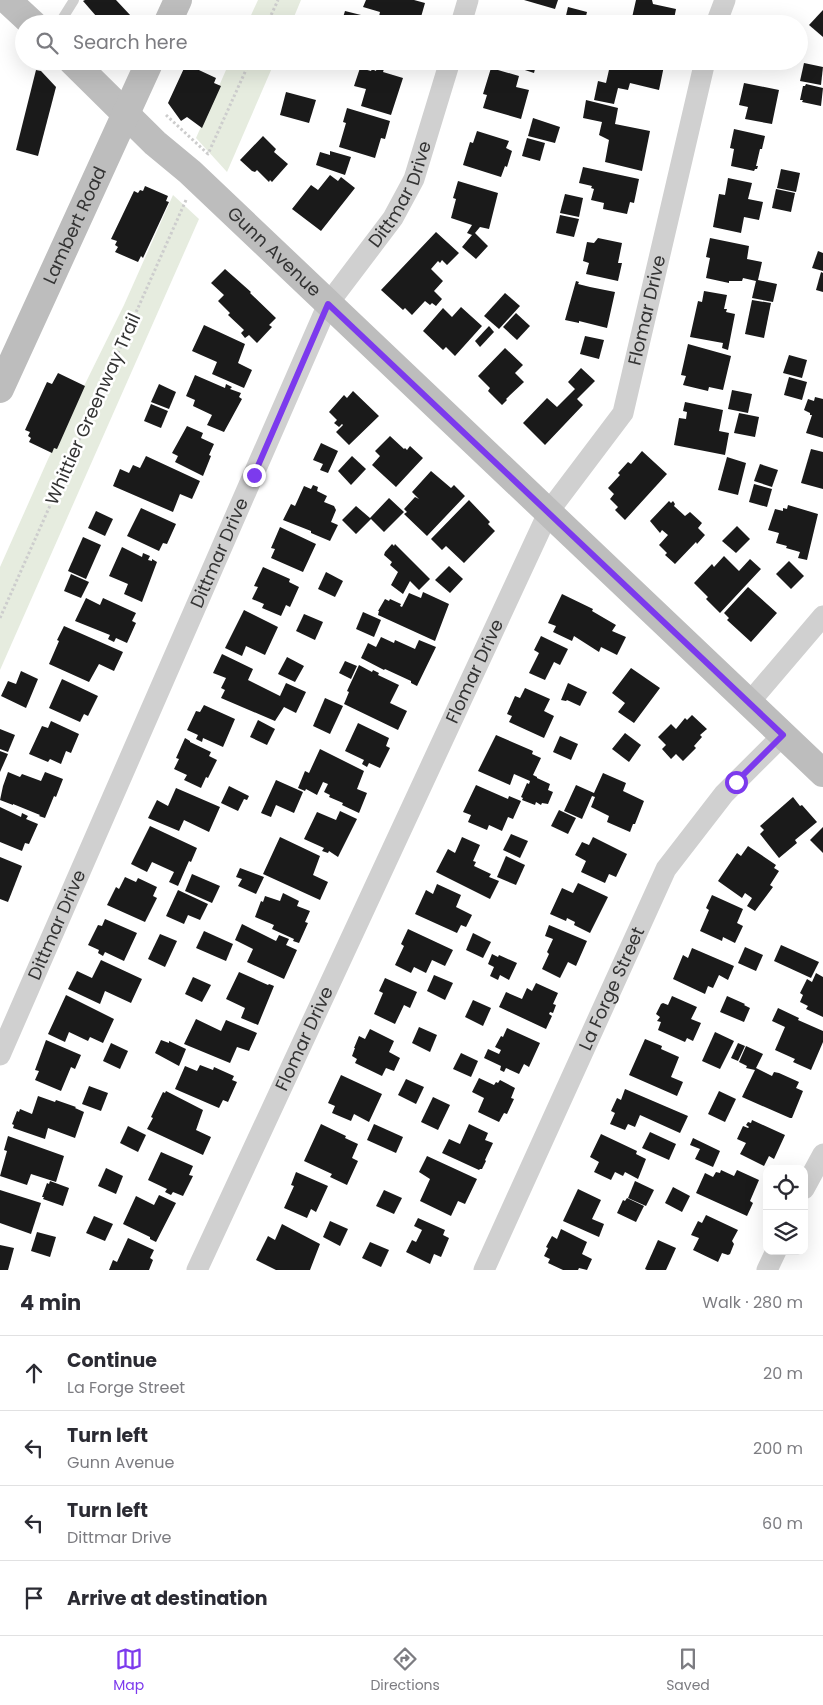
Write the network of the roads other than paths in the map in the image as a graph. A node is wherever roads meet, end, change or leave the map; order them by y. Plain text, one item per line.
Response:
1 (7, 0) edge
2 (74, 0) edge
3 (178, 0) edge
4 (468, 0) edge
5 (725, 0) edge
6 (23, 15) edge
7 (65, 15) edge
8 (171, 15) edge
9 (464, 15) edge
10 (719, 15) edge
11 (81, 70) edge
12 (146, 70) edge
13 (447, 70) edge
14 (703, 70) edge
15 (126, 115) junction
16 (328, 304) junction
17 (0, 389) edge
18 (549, 511) junction
19 (823, 616) edge
20 (748, 704) junction
21 (783, 735) junction
22 (823, 774) edge
23 (0, 1055) edge
24 (823, 1154) edge
25 (812, 1184) edge
26 (774, 1255) edge
27 (196, 1270) edge
28 (484, 1270) edge
29 (767, 1270) edge

1 - 6 street
2 - 7 lane
3 - 8 street
4 - 9 street
5 - 10 street
11 - 15 street, Gunn Avenue
12 - 15 street, Lambert Road
13 - 16 street, Dittmar Drive
14 - 18 street, Flomar Drive
15 - 16 street, Gunn Avenue
15 - 17 street, Lambert Road
16 - 18 street, Gunn Avenue
16 - 23 street, Dittmar Drive
18 - 20 street, Gunn Avenue
18 - 27 street, Flomar Drive
19 - 20 street
20 - 21 street, Gunn Avenue
21 - 22 street, Gunn Avenue
21 - 28 street, La Forge Street
24 - 25 street
26 - 29 street

